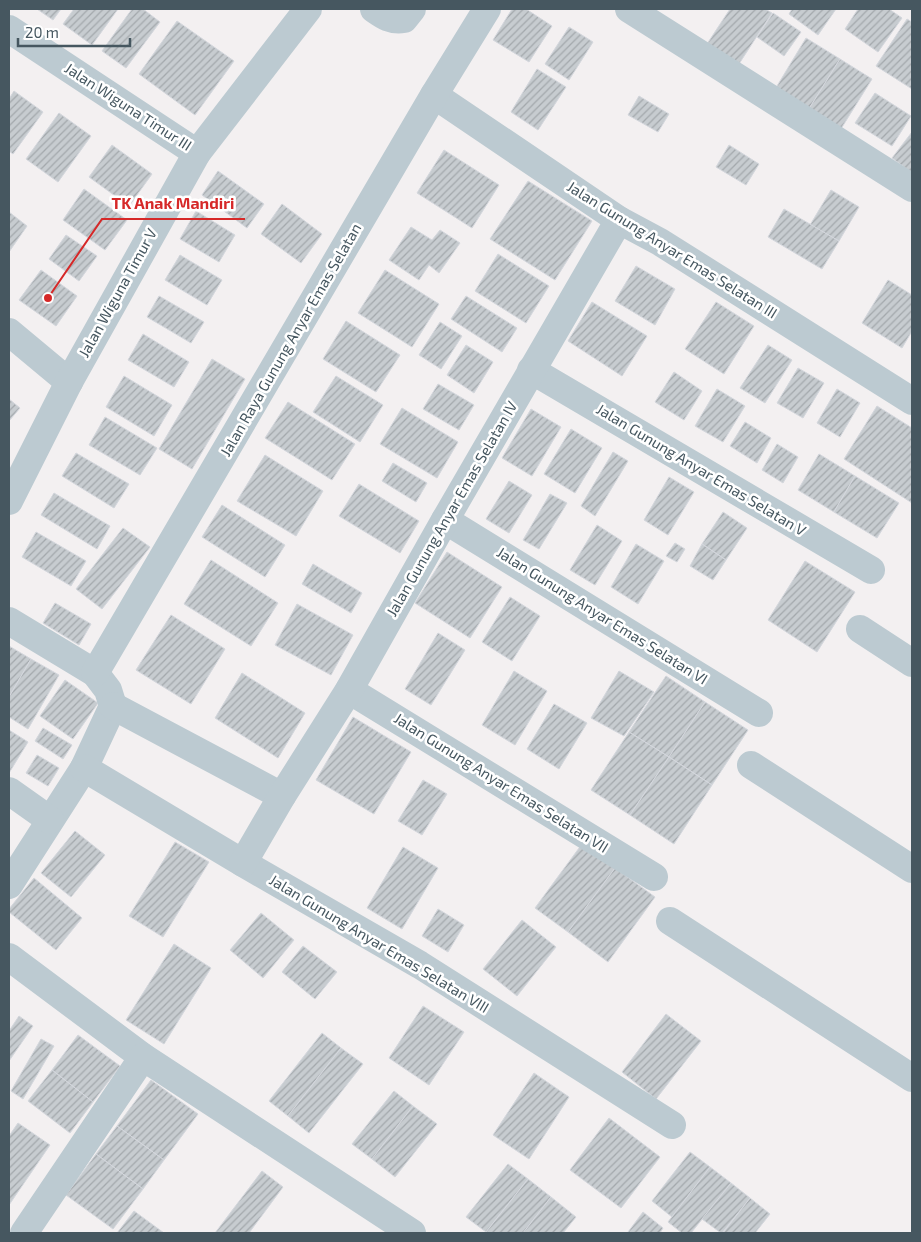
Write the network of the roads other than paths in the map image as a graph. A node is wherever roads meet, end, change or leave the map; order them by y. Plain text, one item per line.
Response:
1 (308, 9) edge
2 (374, 9) edge
3 (487, 9) edge
4 (629, 9) edge
5 (408, 14) edge
6 (9, 29) edge
7 (434, 95) junction
8 (197, 153) junction
9 (912, 188) edge
10 (619, 220) junction
11 (9, 332) edge
12 (531, 370) junction
13 (68, 382) junction
14 (912, 401) edge
15 (9, 501) edge
16 (445, 520) junction
17 (871, 570) dead end
18 (9, 621) edge
19 (860, 629) dead end
20 (912, 663) edge
21 (95, 673) junction
22 (349, 690) junction
23 (112, 706) junction
24 (759, 713) dead end
25 (751, 765) dead end
26 (84, 768) junction
27 (9, 791) edge
28 (282, 796) junction
29 (50, 820) junction
30 (243, 863) junction
31 (912, 869) edge
32 (654, 877) dead end
33 (9, 885) edge
34 (670, 922) dead end
35 (9, 957) edge
36 (143, 1058) junction
37 (912, 1078) edge
38 (672, 1125) dead end
39 (24, 1233) edge
40 (412, 1233) edge

1 - 8 street, Jalan Wiguna Timur V
2 - 5 street
3 - 7 street, Jalan Raya Gunung Anyar Emas Selatan
4 - 9 street
6 - 8 street, Jalan Wiguna Timur III
7 - 10 street, Jalan Gunung Anyar Emas Selatan III
7 - 21 street, Jalan Raya Gunung Anyar Emas Selatan
8 - 13 street, Jalan Wiguna Timur V
10 - 12 street, Jalan Gunung Anyar Emas Selatan IV
10 - 14 street, Jalan Gunung Anyar Emas Selatan III
11 - 13 street
12 - 16 street, Jalan Gunung Anyar Emas Selatan IV
12 - 17 street, Jalan Gunung Anyar Emas Selatan V
13 - 15 street, Jalan Wiguna Timur V
16 - 22 street, Jalan Gunung Anyar Emas Selatan IV
16 - 24 street, Jalan Gunung Anyar Emas Selatan VI
18 - 21 street
19 - 20 street
21 - 23 street
22 - 28 street, Jalan Gunung Anyar Emas Selatan IV
22 - 32 street, Jalan Gunung Anyar Emas Selatan VII
23 - 26 street
23 - 28 street
25 - 31 street
26 - 29 street
26 - 30 street, Jalan Gunung Anyar Emas Selatan VIII
27 - 29 street
28 - 30 street, Jalan Gunung Anyar Emas Selatan IV
29 - 33 street
30 - 38 street, Jalan Gunung Anyar Emas Selatan VIII
34 - 37 street
35 - 36 street
36 - 39 street
36 - 40 street

